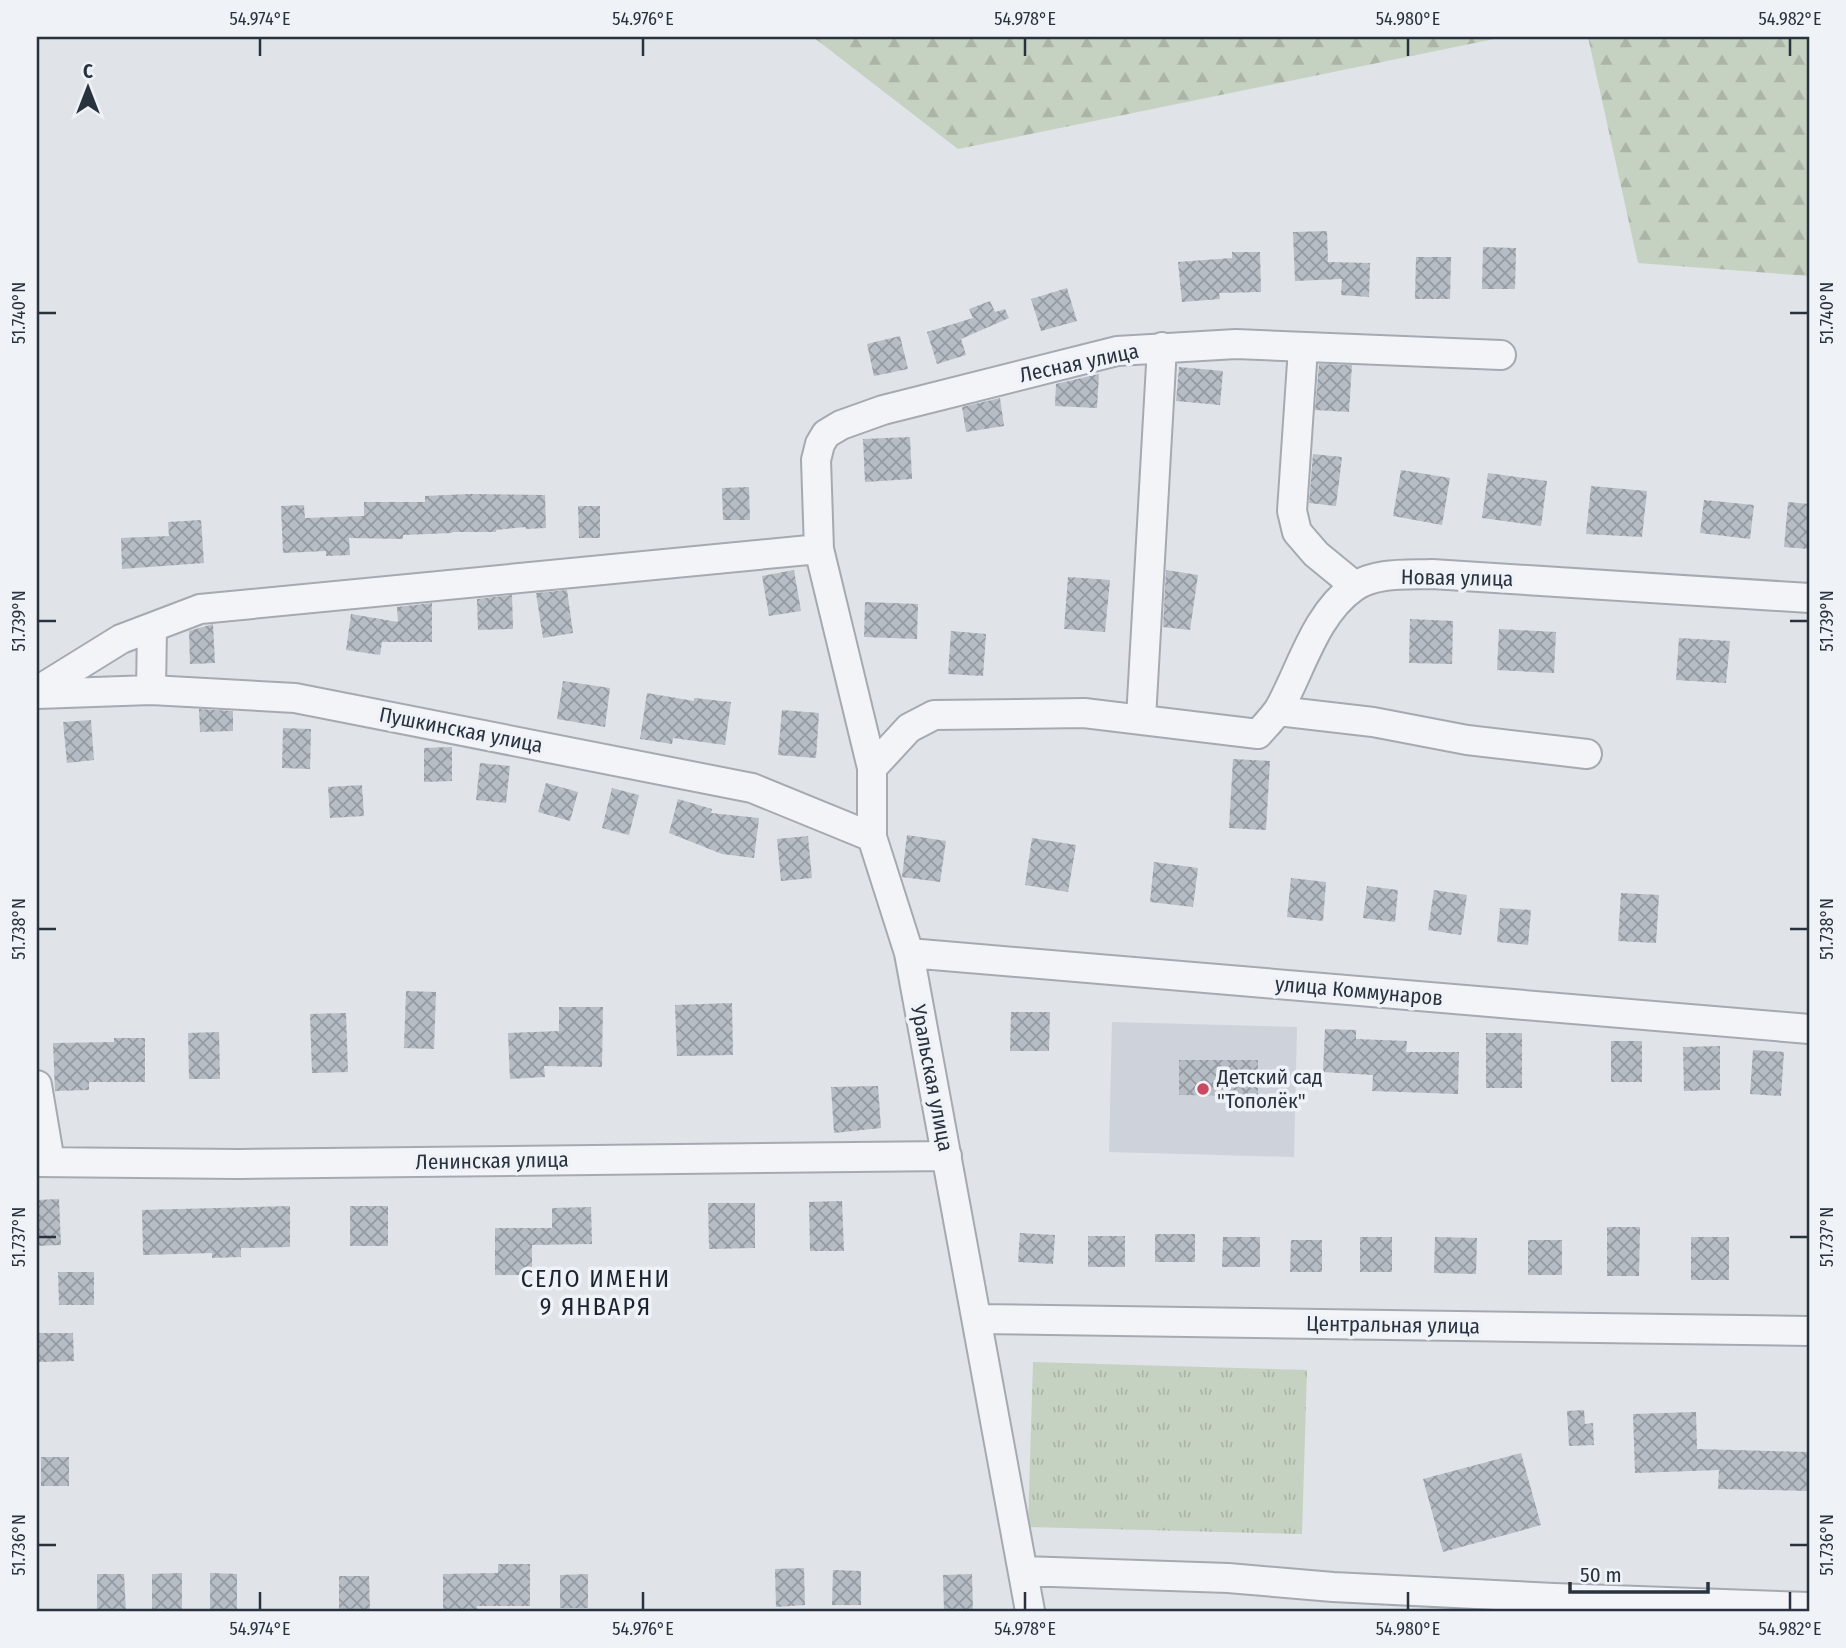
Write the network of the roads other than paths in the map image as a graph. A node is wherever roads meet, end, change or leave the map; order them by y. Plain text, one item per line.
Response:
1 (1162, 347) junction
2 (1303, 348) junction
3 (1501, 355) dead end
4 (819, 550) junction
5 (1355, 586) junction
6 (1809, 598) edge
7 (152, 628) junction
8 (151, 690) junction
9 (37, 692) edge
10 (1278, 711) junction
11 (1141, 719) junction
12 (1587, 754) dead end
13 (872, 768) junction
14 (872, 837) junction
15 (909, 953) junction
16 (1809, 1029) edge
17 (37, 1084) edge
18 (947, 1156) junction
19 (43, 1162) edge
20 (977, 1319) junction
21 (1809, 1331) edge
22 (1023, 1571) junction
23 (1332, 1599) edge
24 (1555, 1605) edge
25 (1809, 1607) edge
26 (1030, 1611) edge

1 - 2 street, Лесная улица
1 - 4 street, Лесная улица
1 - 11 street
2 - 3 street, Лесная улица
2 - 5 street
4 - 7 street
4 - 13 street, Уральская улица
5 - 6 street, Новая улица
5 - 10 street, Новая улица
7 - 8 street
7 - 9 street
8 - 9 street, Пушкинская улица
8 - 14 street, Пушкинская улица
10 - 11 street, Новая улица
10 - 12 street
11 - 13 street, Новая улица
13 - 14 street, Уральская улица
14 - 15 street, Уральская улица
15 - 16 street, улица Коммунаров
15 - 18 street, Уральская улица
17 - 19 street
18 - 19 street, Ленинская улица
18 - 20 street, Уральская улица
20 - 21 street, Центральная улица
20 - 22 street, Уральская улица
22 - 23 street
22 - 26 street, Уральская улица
23 - 24 street
24 - 25 street

